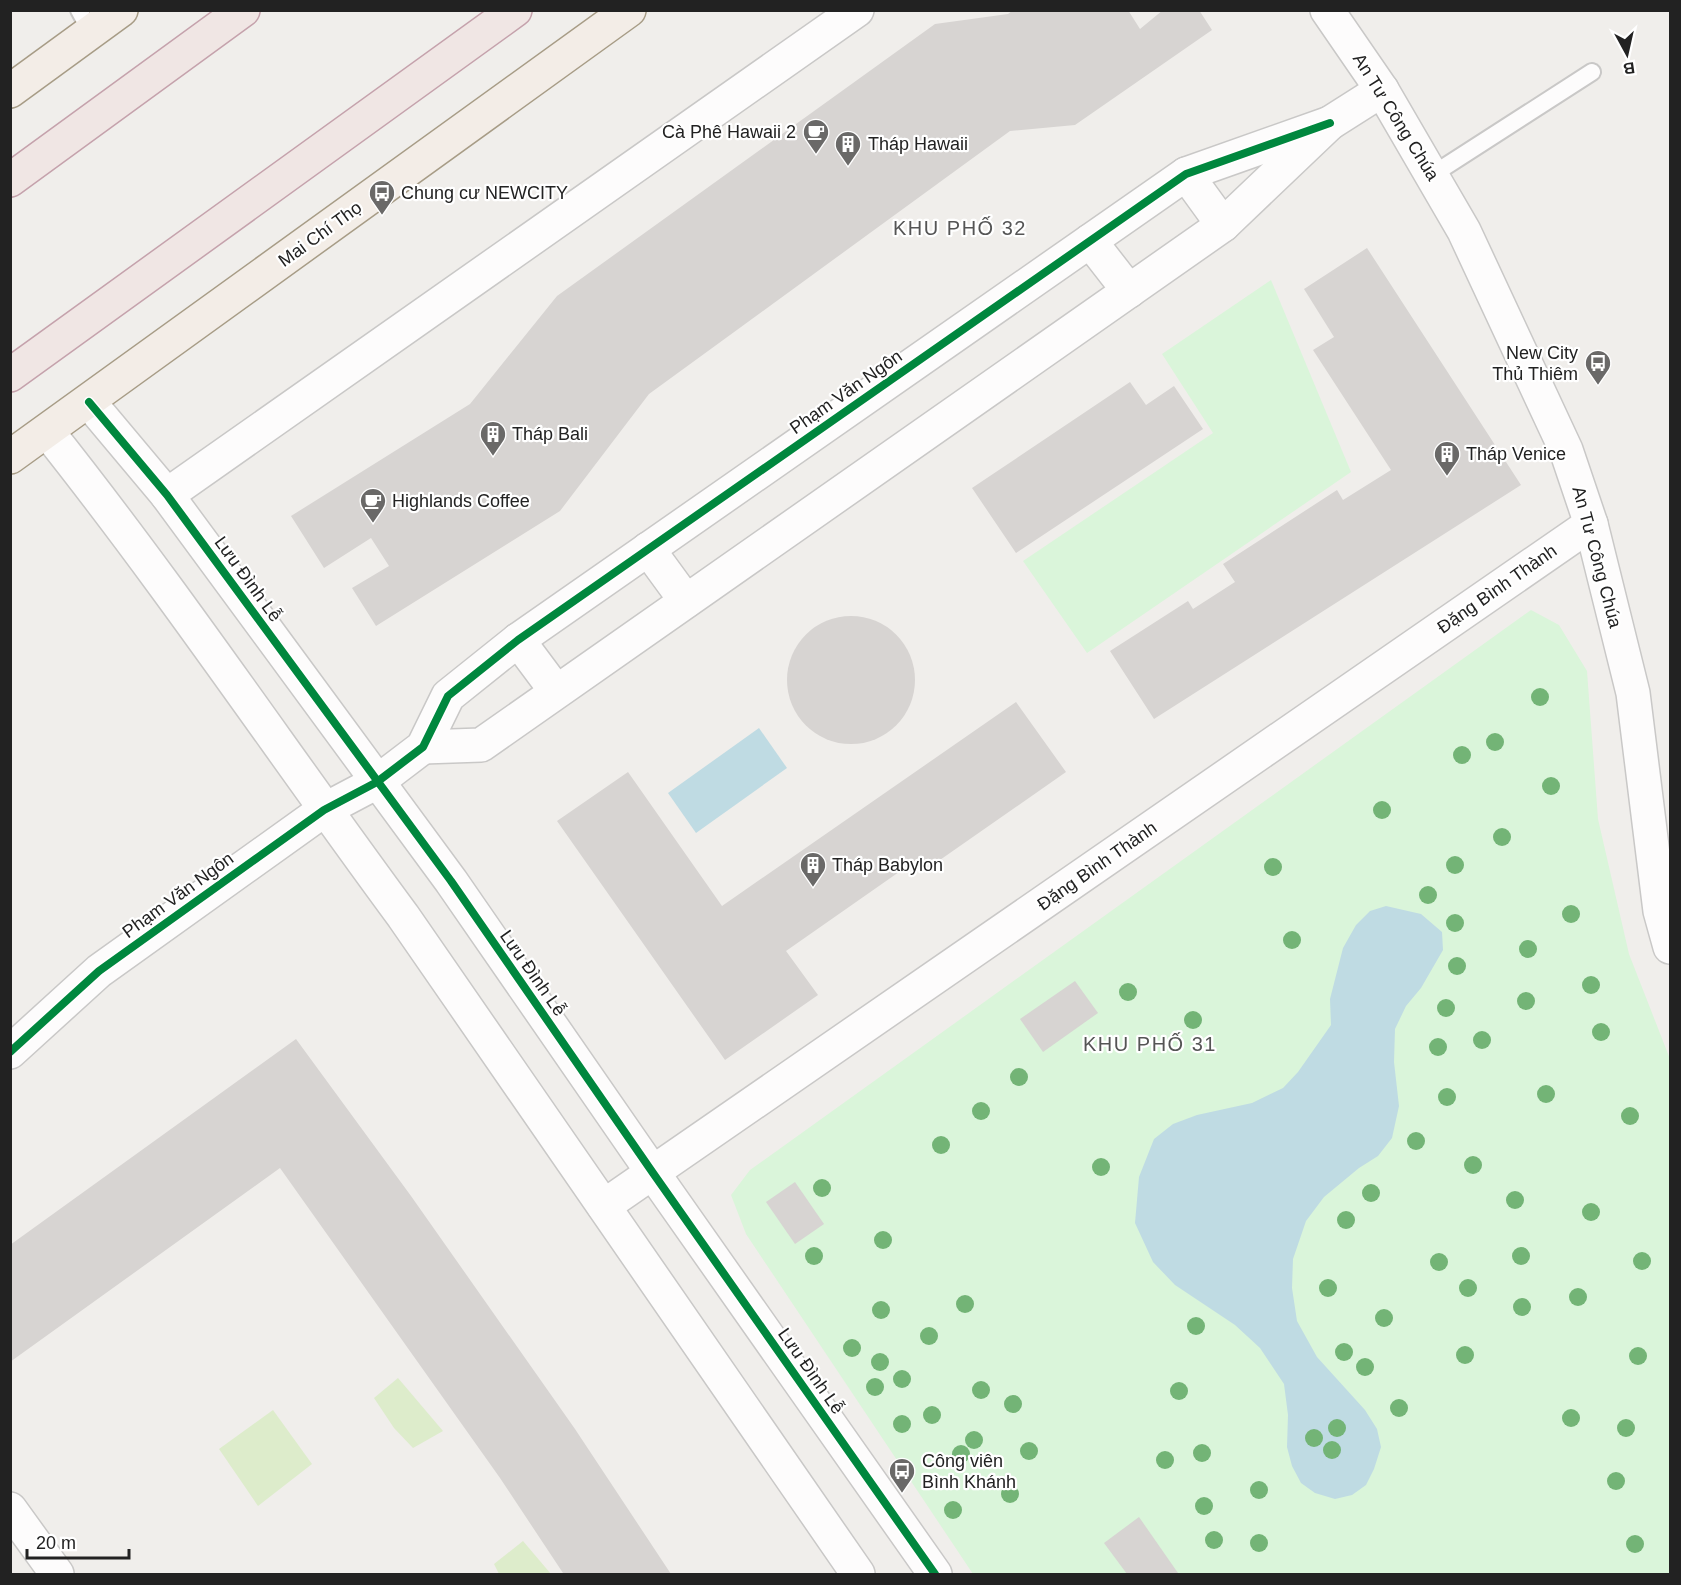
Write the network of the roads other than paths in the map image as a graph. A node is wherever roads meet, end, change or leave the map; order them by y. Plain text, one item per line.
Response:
1 (121, 10) edge
2 (243, 10) edge
3 (515, 10) edge
4 (629, 10) edge
5 (857, 10) edge
6 (1327, 10) edge
7 (85, 21) edge
8 (1592, 72) dead end
9 (10, 90) edge
10 (1382, 90) junction
11 (1330, 123) junction
12 (1186, 174) junction
13 (1432, 175) junction
14 (10, 180) edge
15 (1223, 225) junction
16 (1090, 241) junction
17 (1129, 291) junction
18 (10, 375) edge
19 (89, 402) junction
20 (47, 431) junction
21 (10, 457) edge
22 (167, 495) junction
23 (1591, 524) junction
24 (648, 549) junction
25 (686, 601) junction
26 (518, 640) junction
27 (556, 691) junction
28 (423, 747) junction
29 (377, 782) junction
30 (324, 810) junction
31 (1671, 947) edge
32 (10, 1052) edge
33 (653, 1173) junction
34 (603, 1206) junction
35 (10, 1509) edge
36 (932, 1574) edge
37 (57, 1575) edge
38 (858, 1575) edge

1 - 7 main road
2 - 14 highway
3 - 18 highway
4 - 19 main road, Mai Chí Thọ
5 - 22 street
6 - 10 street, An Tư Công Chúa
7 - 9 main road
8 - 13 lane
10 - 11 street
10 - 13 street, An Tư Công Chúa
11 - 12 street, Phạm Văn Ngôn
11 - 15 street
12 - 15 street
12 - 16 street, Phạm Văn Ngôn
13 - 23 street, An Tư Công Chúa
15 - 17 street
16 - 17 street
16 - 24 street, Phạm Văn Ngôn
17 - 25 street
19 - 20 main road, Mai Chí Thọ
19 - 22 street, Lưu Đình Lễ
20 - 21 main road, Mai Chí Thọ
20 - 30 street
22 - 29 street, Lưu Đình Lễ
23 - 31 street, An Tư Công Chúa
23 - 33 street, Đặng Bình Thành
24 - 25 street
24 - 26 street, Phạm Văn Ngôn
25 - 27 street
26 - 27 street
26 - 28 street, Phạm Văn Ngôn
27 - 28 street
28 - 29 street, Phạm Văn Ngôn
29 - 30 street, Phạm Văn Ngôn
29 - 33 street, Lưu Đình Lễ
30 - 32 street, Phạm Văn Ngôn
30 - 34 street
33 - 34 street, Đặng Bình Thành
33 - 36 street, Lưu Đình Lễ
34 - 38 street
35 - 37 street

